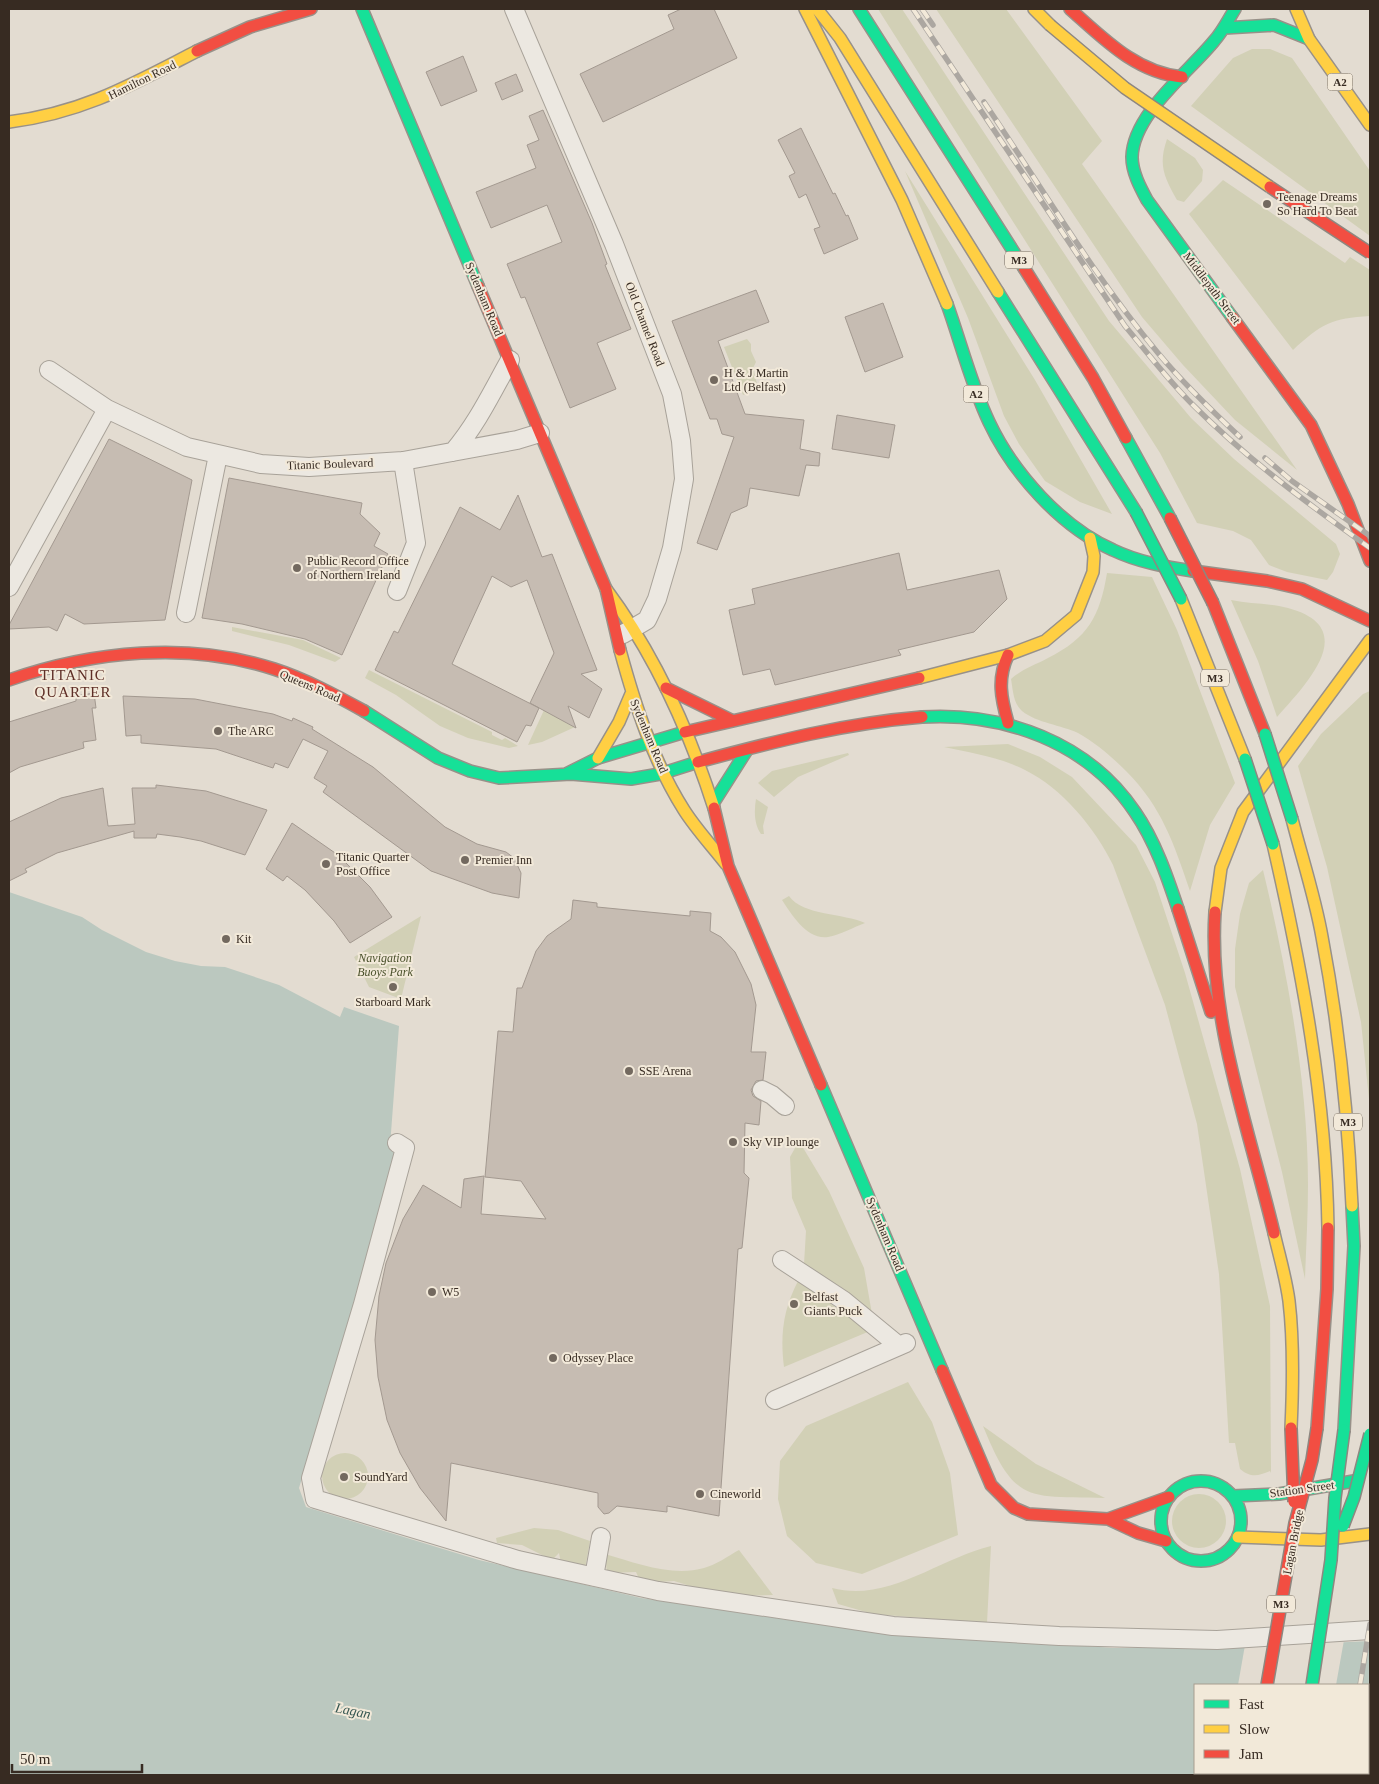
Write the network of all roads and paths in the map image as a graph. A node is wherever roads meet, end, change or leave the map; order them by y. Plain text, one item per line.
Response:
1 (266, 9) edge
2 (311, 9) edge
3 (362, 9) edge
4 (514, 9) edge
5 (805, 9) edge
6 (817, 9) edge
7 (859, 9) edge
8 (1034, 9) edge
9 (1070, 9) edge
10 (1235, 9) edge
11 (1296, 9) edge
12 (1225, 28) junction
13 (242, 30) junction
14 (1309, 39) junction
15 (1182, 77) junction
16 (9, 122) edge
17 (1370, 125) edge
18 (1370, 253) edge
19 (510, 360) junction
20 (49, 370) dead end
21 (107, 409) junction
22 (540, 433) junction
23 (453, 452) junction
24 (218, 456) junction
25 (403, 461) junction
26 (1090, 538) junction
27 (1370, 561) edge
28 (9, 587) edge
29 (606, 589) junction
30 (397, 590) dead end
31 (186, 613) dead end
32 (1370, 621) edge
33 (627, 632) junction
34 (1370, 640) edge
35 (1008, 655) junction
36 (637, 659) dead end
37 (9, 680) edge
38 (666, 688) junction
39 (631, 694) junction
40 (731, 720) junction
41 (1008, 723) junction
42 (664, 724) dead end
43 (685, 732) junction
44 (651, 742) junction
45 (668, 746) junction
46 (747, 750) junction
47 (598, 758) junction
48 (698, 762) junction
49 (684, 771) junction
50 (664, 773) junction
51 (566, 774) junction
52 (714, 802) junction
53 (702, 815) dead end
54 (705, 836) junction
55 (728, 866) junction
56 (1231, 1060) junction
57 (762, 1090) dead end
58 (785, 1106) dead end
59 (397, 1143) dead end
60 (782, 1260) dead end
61 (775, 1400) dead end
62 (1370, 1432) edge
63 (1369, 1478) edge
64 (1232, 1496) junction
65 (1169, 1497) junction
66 (1108, 1519) junction
67 (1295, 1523) junction
68 (1370, 1534) edge
69 (601, 1537) dead end
70 (1238, 1537) junction
71 (1166, 1541) junction
72 (1331, 1560) junction
73 (594, 1577) junction
74 (1370, 1630) edge
75 (1267, 1684) edge
76 (1312, 1684) edge

1 - 13 main road, Hamilton Road
2 - 13 main road, Hamilton Road
3 - 19 main road, Sydenham Road
4 - 33 street, Old Channel Road
5 - 26 main road, A2
6 - 67 main road, Lagan Bridge / M3, bridge
7 - 72 main road, M3, bridge
8 - 18 main road, bridge
9 - 15 main road
10 - 12 main road, Middlepath Street
11 - 14 main road
12 - 14 main road
12 - 15 main road, Middlepath Street
13 - 16 main road, Hamilton Road
14 - 17 main road, A2
15 - 27 main road, Middlepath Street
19 - 22 main road, Sydenham Road
19 - 23 street
20 - 21 street, Titanic Boulevard
21 - 24 street, Titanic Boulevard
21 - 28 street
22 - 23 street, Titanic Boulevard
22 - 29 main road, Sydenham Road
23 - 25 street, Titanic Boulevard
24 - 25 street, Titanic Boulevard
24 - 31 street
25 - 30 street
26 - 32 main road, A2
26 - 35 main road, Queens Road
29 - 33 main road, Sydenham Road
29 - 33 main road, Sydenham Road
33 - 36 main road
33 - 38 main road, Sydenham Road
33 - 39 main road, Sydenham Road
34 - 56 main road
35 - 40 main road, Queens Road
35 - 41 main road
37 - 51 main road, Queens Road
38 - 40 main road
38 - 43 main road, Sydenham Road
39 - 44 main road, Sydenham Road
39 - 47 main road
40 - 43 main road, Queens Road
41 - 46 main road, Queens Road
41 - 56 main road, Queens Road
42 - 45 main road
43 - 45 main road, Queens Road
43 - 48 main road, Sydenham Road
43 - 49 main road
44 - 45 main road, Queens Road
44 - 47 main road, Queens Road
44 - 50 main road, Sydenham Road
45 - 50 main road
46 - 48 main road, Queens Road
46 - 52 main road
47 - 51 main road, Queens Road
48 - 49 main road, Queens Road
48 - 52 main road, Sydenham Road
49 - 50 main road, Queens Road
50 - 51 main road, Queens Road
50 - 54 main road, Sydenham Road
52 - 55 main road, Sydenham Road
53 - 54 main road
54 - 55 main road, Sydenham Road
55 - 66 main road, Sydenham Road
56 - 67 main road, bridge
57 - 58 street
59 - 73 street
60 - 61 street
62 - 72 main road, bridge
63 - 64 main road, Station Street
64 - 65 main road, Sydenham Road
64 - 70 main road
65 - 66 main road, Sydenham Road
65 - 71 main road
66 - 71 main road, Sydenham Road
67 - 75 main road, Lagan Bridge / M3, bridge
68 - 70 main road
69 - 73 street
70 - 71 main road, Sydenham Road
72 - 76 main road, M3, bridge
73 - 74 street

